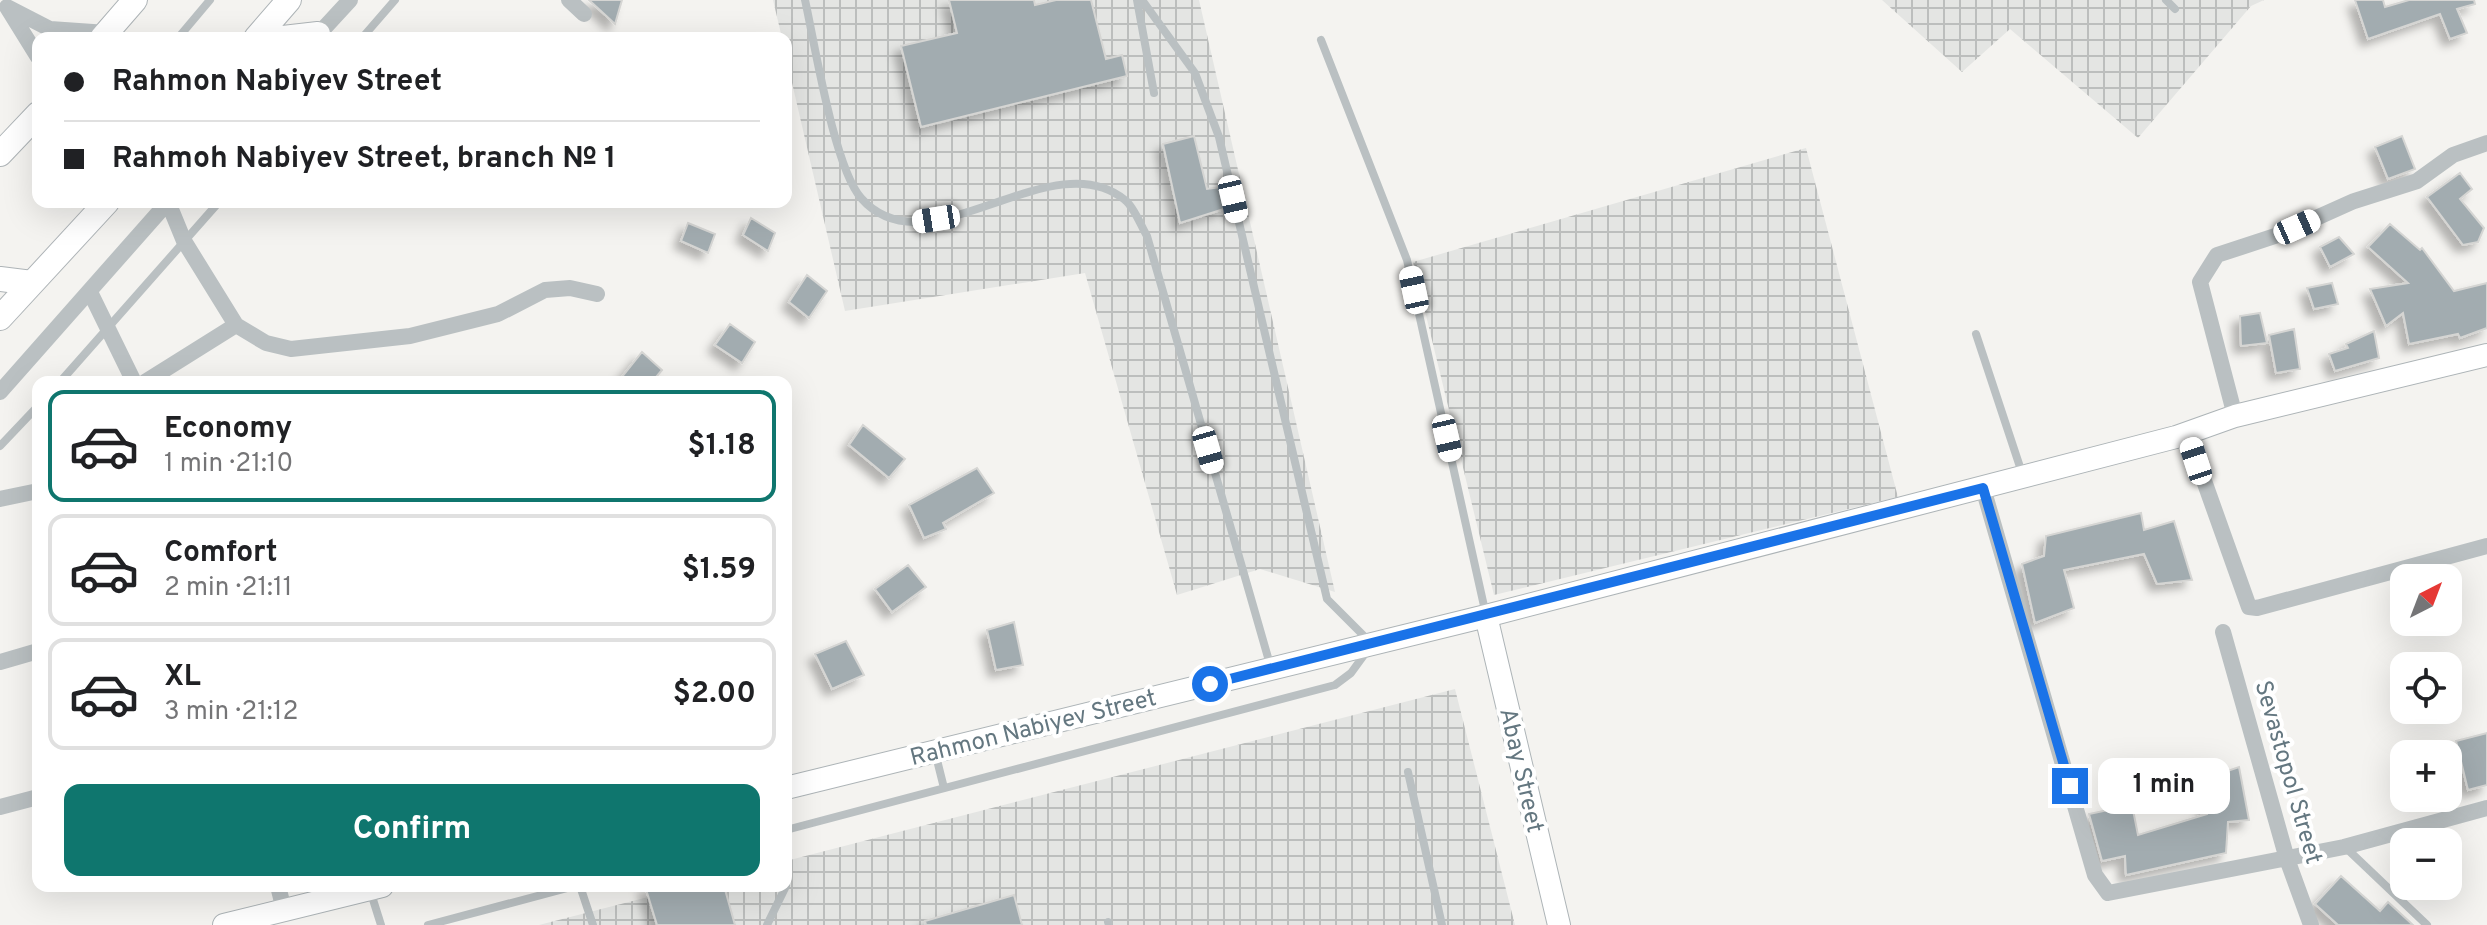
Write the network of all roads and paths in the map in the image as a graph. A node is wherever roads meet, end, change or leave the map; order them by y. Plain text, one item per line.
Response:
1 (135, 0) edge
2 (210, 0) edge
3 (289, 0) edge
4 (350, 0) edge
5 (395, 0) edge
6 (569, 0) edge
7 (805, 0) edge
8 (1140, 0) edge
9 (2166, 0) edge
10 (4, 3) edge
11 (2175, 9) dead end
12 (584, 14) dead end
13 (78, 32) edge
14 (108, 32) edge
15 (183, 32) edge
16 (261, 32) edge
17 (320, 32) edge
18 (367, 32) edge
19 (1321, 40) dead end
20 (32, 47) edge
21 (1154, 93) dead end
22 (32, 120) edge
23 (2487, 143) edge
24 (0, 154) edge
25 (101, 208) edge
26 (163, 208) edge
27 (170, 208) edge
28 (214, 208) edge
29 (184, 241) junction
30 (0, 279) edge
31 (32, 283) junction
32 (90, 292) junction
33 (597, 294) dead end
34 (0, 318) edge
35 (236, 325) junction
36 (109, 330) junction
37 (1976, 334) dead end
38 (2487, 355) edge
39 (66, 376) edge
40 (131, 376) edge
41 (155, 376) edge
42 (0, 392) edge
43 (32, 412) edge
44 (2235, 416) junction
45 (2187, 433) junction
46 (0, 446) edge
47 (2024, 478) junction
48 (1983, 488) junction
49 (32, 492) edge
50 (0, 499) edge
51 (2487, 546) edge
52 (1486, 616) junction
53 (2223, 632) dead end
54 (1372, 644) junction
55 (32, 653) edge
56 (0, 662) edge
57 (1271, 669) junction
58 (935, 751) junction
59 (1408, 772) dead end
60 (792, 787) edge
61 (944, 788) junction
62 (32, 799) edge
63 (0, 807) edge
64 (2487, 808) edge
65 (792, 828) edge
66 (2344, 847) junction
67 (2287, 859) junction
68 (280, 892) edge
69 (356, 892) edge
70 (377, 892) edge
71 (555, 892) edge
72 (580, 892) edge
73 (783, 892) edge
74 (284, 910) junction
75 (224, 925) edge
76 (381, 925) edge
77 (428, 925) edge
78 (593, 925) edge
79 (767, 925) edge
80 (1442, 925) edge
81 (1559, 925) edge
82 (2311, 925) edge
83 (2427, 925) edge

1 - 14 main road
2 - 15 lane
3 - 16 main road
4 - 17 street
5 - 18 lane
6 - 12 street
7 - 57 lane
8 - 21 lane
8 - 54 lane
9 - 11 lane
10 - 13 street
10 - 20 street
19 - 52 lane
22 - 24 main road
23 - 44 street
25 - 31 main road
26 - 32 street
27 - 29 street
28 - 29 lane
29 - 35 street
29 - 36 lane
30 - 31 main road
31 - 34 main road
32 - 36 street
32 - 42 street
33 - 35 street
35 - 41 street
36 - 39 lane
36 - 40 street
37 - 47 lane
38 - 44 main road, Rahmon Nabiyev Street
43 - 46 lane
44 - 45 main road, Rahmon Nabiyev Street
45 - 47 main road, Rahmon Nabiyev Street
45 - 51 street
47 - 48 main road, Rahmon Nabiyev Street
48 - 52 main road, Rahmon Nabiyev Street
48 - 67 street
49 - 50 street
52 - 54 main road, Rahmon Nabiyev Street
52 - 81 main road, Abay Street
53 - 67 street, Sevastopol Street
54 - 57 main road, Rahmon Nabiyev Street
54 - 61 lane
55 - 56 street
57 - 58 main road, Rahmon Nabiyev Street
58 - 60 main road, Rahmon Nabiyev Street
58 - 61 lane
59 - 80 lane
61 - 65 lane
62 - 63 street
64 - 66 street
66 - 67 street
66 - 83 lane
67 - 82 street, Sevastopol Street
68 - 74 street
69 - 74 main road
70 - 76 lane
71 - 77 lane
72 - 78 lane
73 - 79 lane
74 - 75 main road

